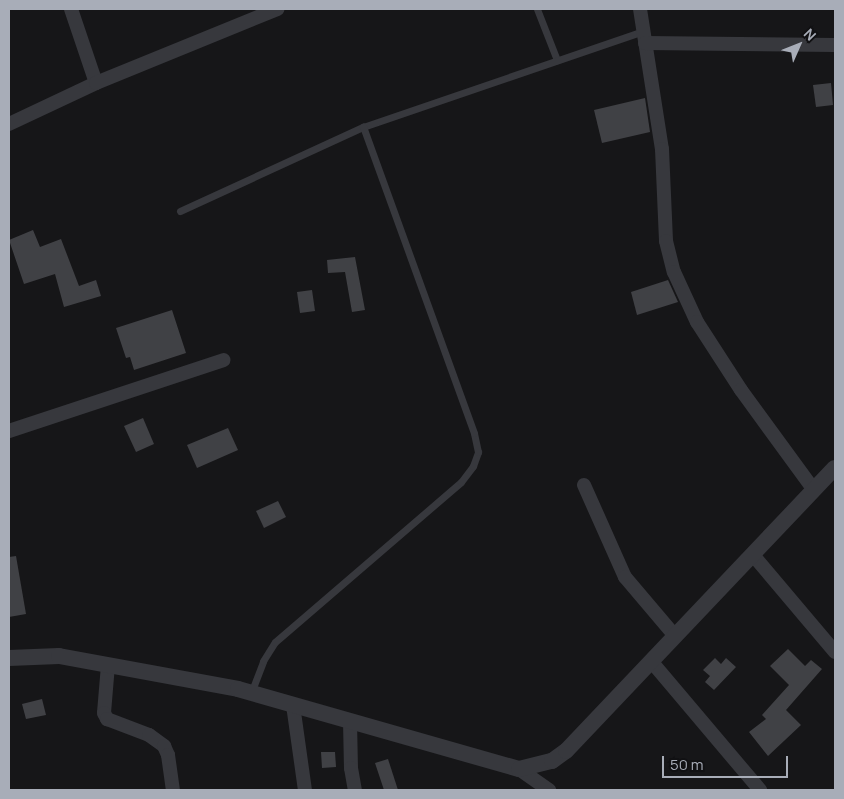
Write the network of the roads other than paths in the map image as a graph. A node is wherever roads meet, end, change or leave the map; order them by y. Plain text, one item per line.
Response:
1 (71, 9) edge
2 (277, 9) edge
3 (537, 9) edge
4 (640, 9) edge
5 (644, 37) junction
6 (835, 45) edge
7 (557, 60) junction
8 (96, 83) junction
9 (9, 124) edge
10 (362, 127) junction
11 (180, 211) dead end
12 (224, 360) dead end
13 (9, 431) edge
14 (835, 468) edge
15 (584, 485) dead end
16 (814, 490) junction
17 (753, 555) junction
18 (675, 636) junction
19 (835, 652) edge
20 (9, 658) edge
21 (651, 662) junction
22 (108, 665) junction
23 (251, 693) junction
24 (293, 705) junction
25 (350, 721) junction
26 (520, 769) junction
27 (173, 790) edge
28 (305, 790) edge
29 (355, 790) edge
30 (549, 790) edge
31 (760, 790) edge

1 - 8 street
2 - 8 street
3 - 7 lane
4 - 5 street
5 - 6 street
5 - 7 lane
5 - 16 street
7 - 10 lane
8 - 9 street
10 - 11 lane
10 - 23 lane
12 - 13 street
14 - 16 street
15 - 18 street
16 - 17 street
17 - 18 street
17 - 19 street
18 - 21 street
20 - 22 street
21 - 26 street
21 - 31 street
22 - 23 street
22 - 27 street
23 - 24 street
24 - 25 street
24 - 28 street
25 - 26 street
25 - 29 street
26 - 30 street

